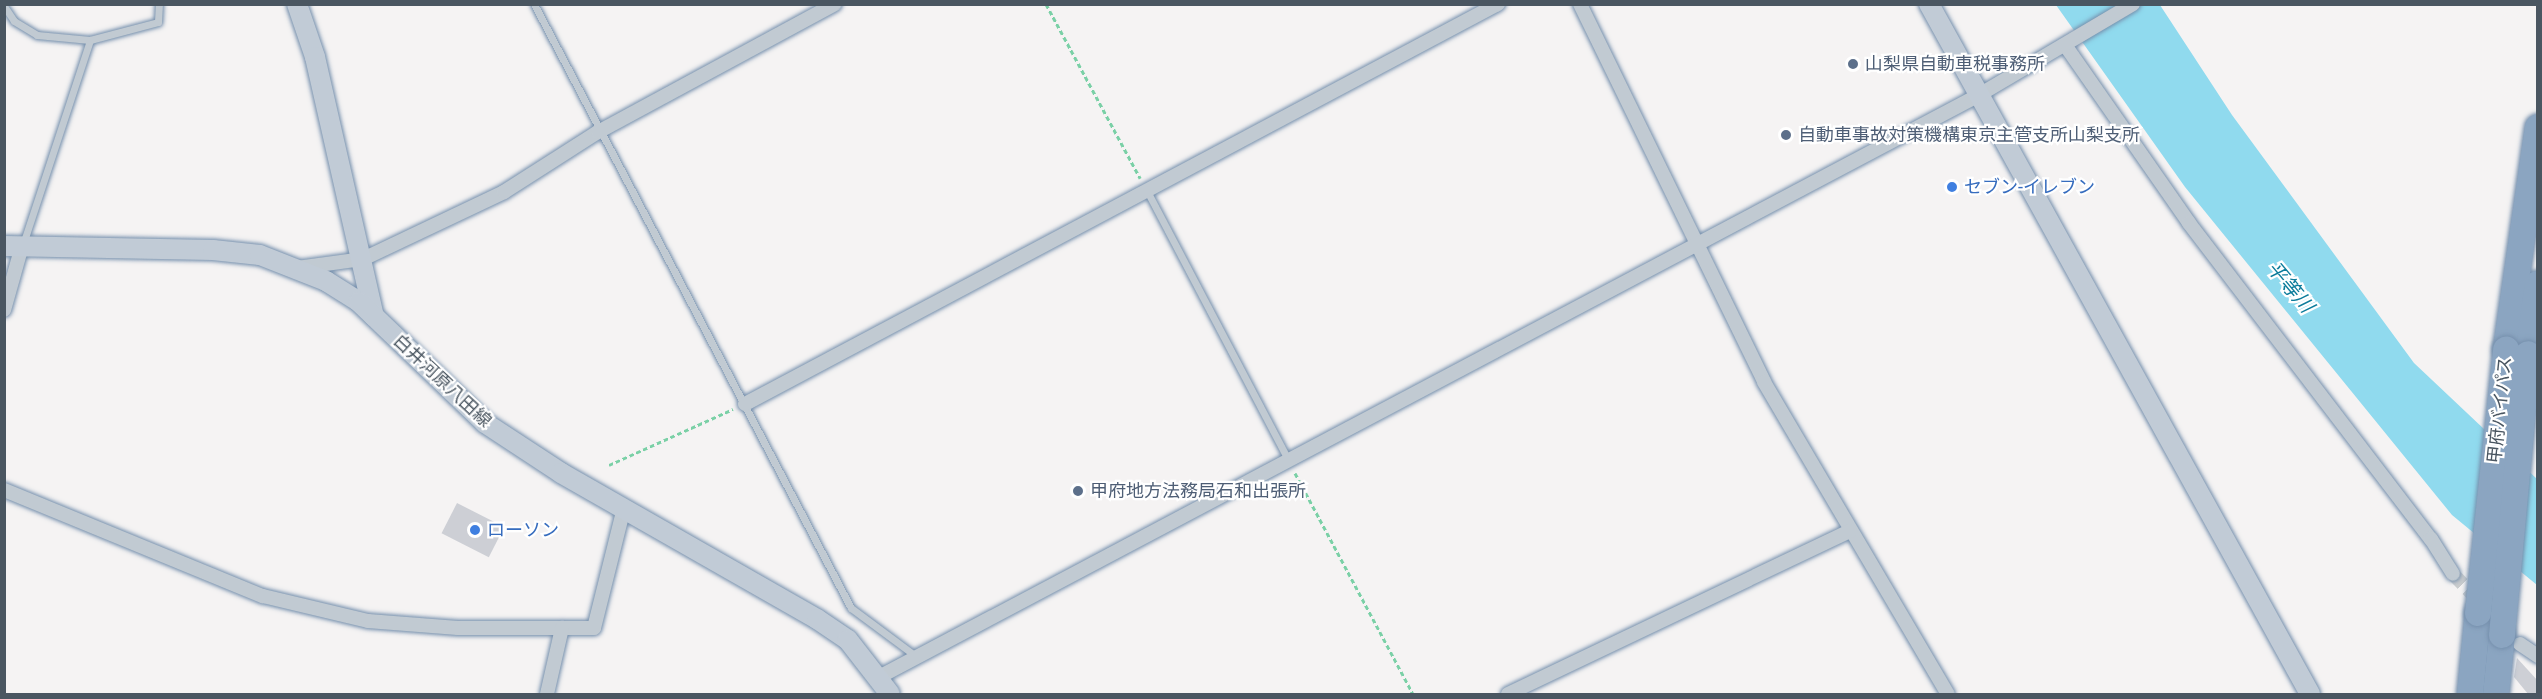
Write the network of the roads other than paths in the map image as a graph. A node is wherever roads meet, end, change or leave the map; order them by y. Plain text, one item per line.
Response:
1 (159, 4) edge
2 (297, 4) edge
3 (534, 4) edge
4 (835, 4) edge
5 (1498, 4) edge
6 (1580, 4) edge
7 (1929, 4) edge
8 (2133, 4) edge
9 (4, 6) edge
10 (90, 40) junction
11 (2069, 43) junction
12 (1979, 94) junction
13 (2538, 127) edge
14 (598, 132) junction
15 (1145, 188) junction
16 (13, 246) edge
17 (1696, 246) junction
18 (363, 259) junction
19 (297, 268) junction
20 (2538, 284) edge
21 (4, 310) edge
22 (374, 316) junction
23 (2517, 351) junction
24 (745, 404) junction
25 (1289, 461) junction
26 (4, 490) edge
27 (624, 508) junction
28 (1850, 531) junction
29 (2453, 574) tunnel mouth
30 (562, 628) junction
31 (2511, 639) junction
32 (2538, 656) edge
33 (917, 657) junction
34 (879, 677) junction
35 (547, 694) edge
36 (890, 694) edge
37 (1508, 694) edge
38 (1948, 694) edge
39 (2310, 694) edge
40 (2470, 694) edge
41 (2496, 694) edge

1 - 10 lane
2 - 18 street
3 - 14 lane
4 - 14 street
5 - 15 street
6 - 17 street
7 - 12 street
8 - 11 street
9 - 10 lane
10 - 16 lane
11 - 12 street
11 - 29 street
12 - 17 street
12 - 39 street
13 - 23 highway, 甲府バイパス
14 - 18 street
14 - 24 lane
15 - 24 street
15 - 25 lane
16 - 19 street, 白井河原八田線
16 - 21 street
17 - 25 street
17 - 28 street
18 - 19 street
18 - 22 street
19 - 22 street, 白井河原八田線
20 - 23 highway, 甲府バイパス
22 - 27 street, 白井河原八田線
23 - 31 highway, 甲府バイパス, bridge
23 - 40 highway, 甲府バイパス, bridge
24 - 33 lane
25 - 33 street
26 - 30 street
27 - 30 street
27 - 34 street, 白井河原八田線
28 - 37 street
28 - 38 street
30 - 35 street
31 - 32 street
31 - 41 highway, 甲府バイパス
33 - 34 street
34 - 36 street, 白井河原八田線

